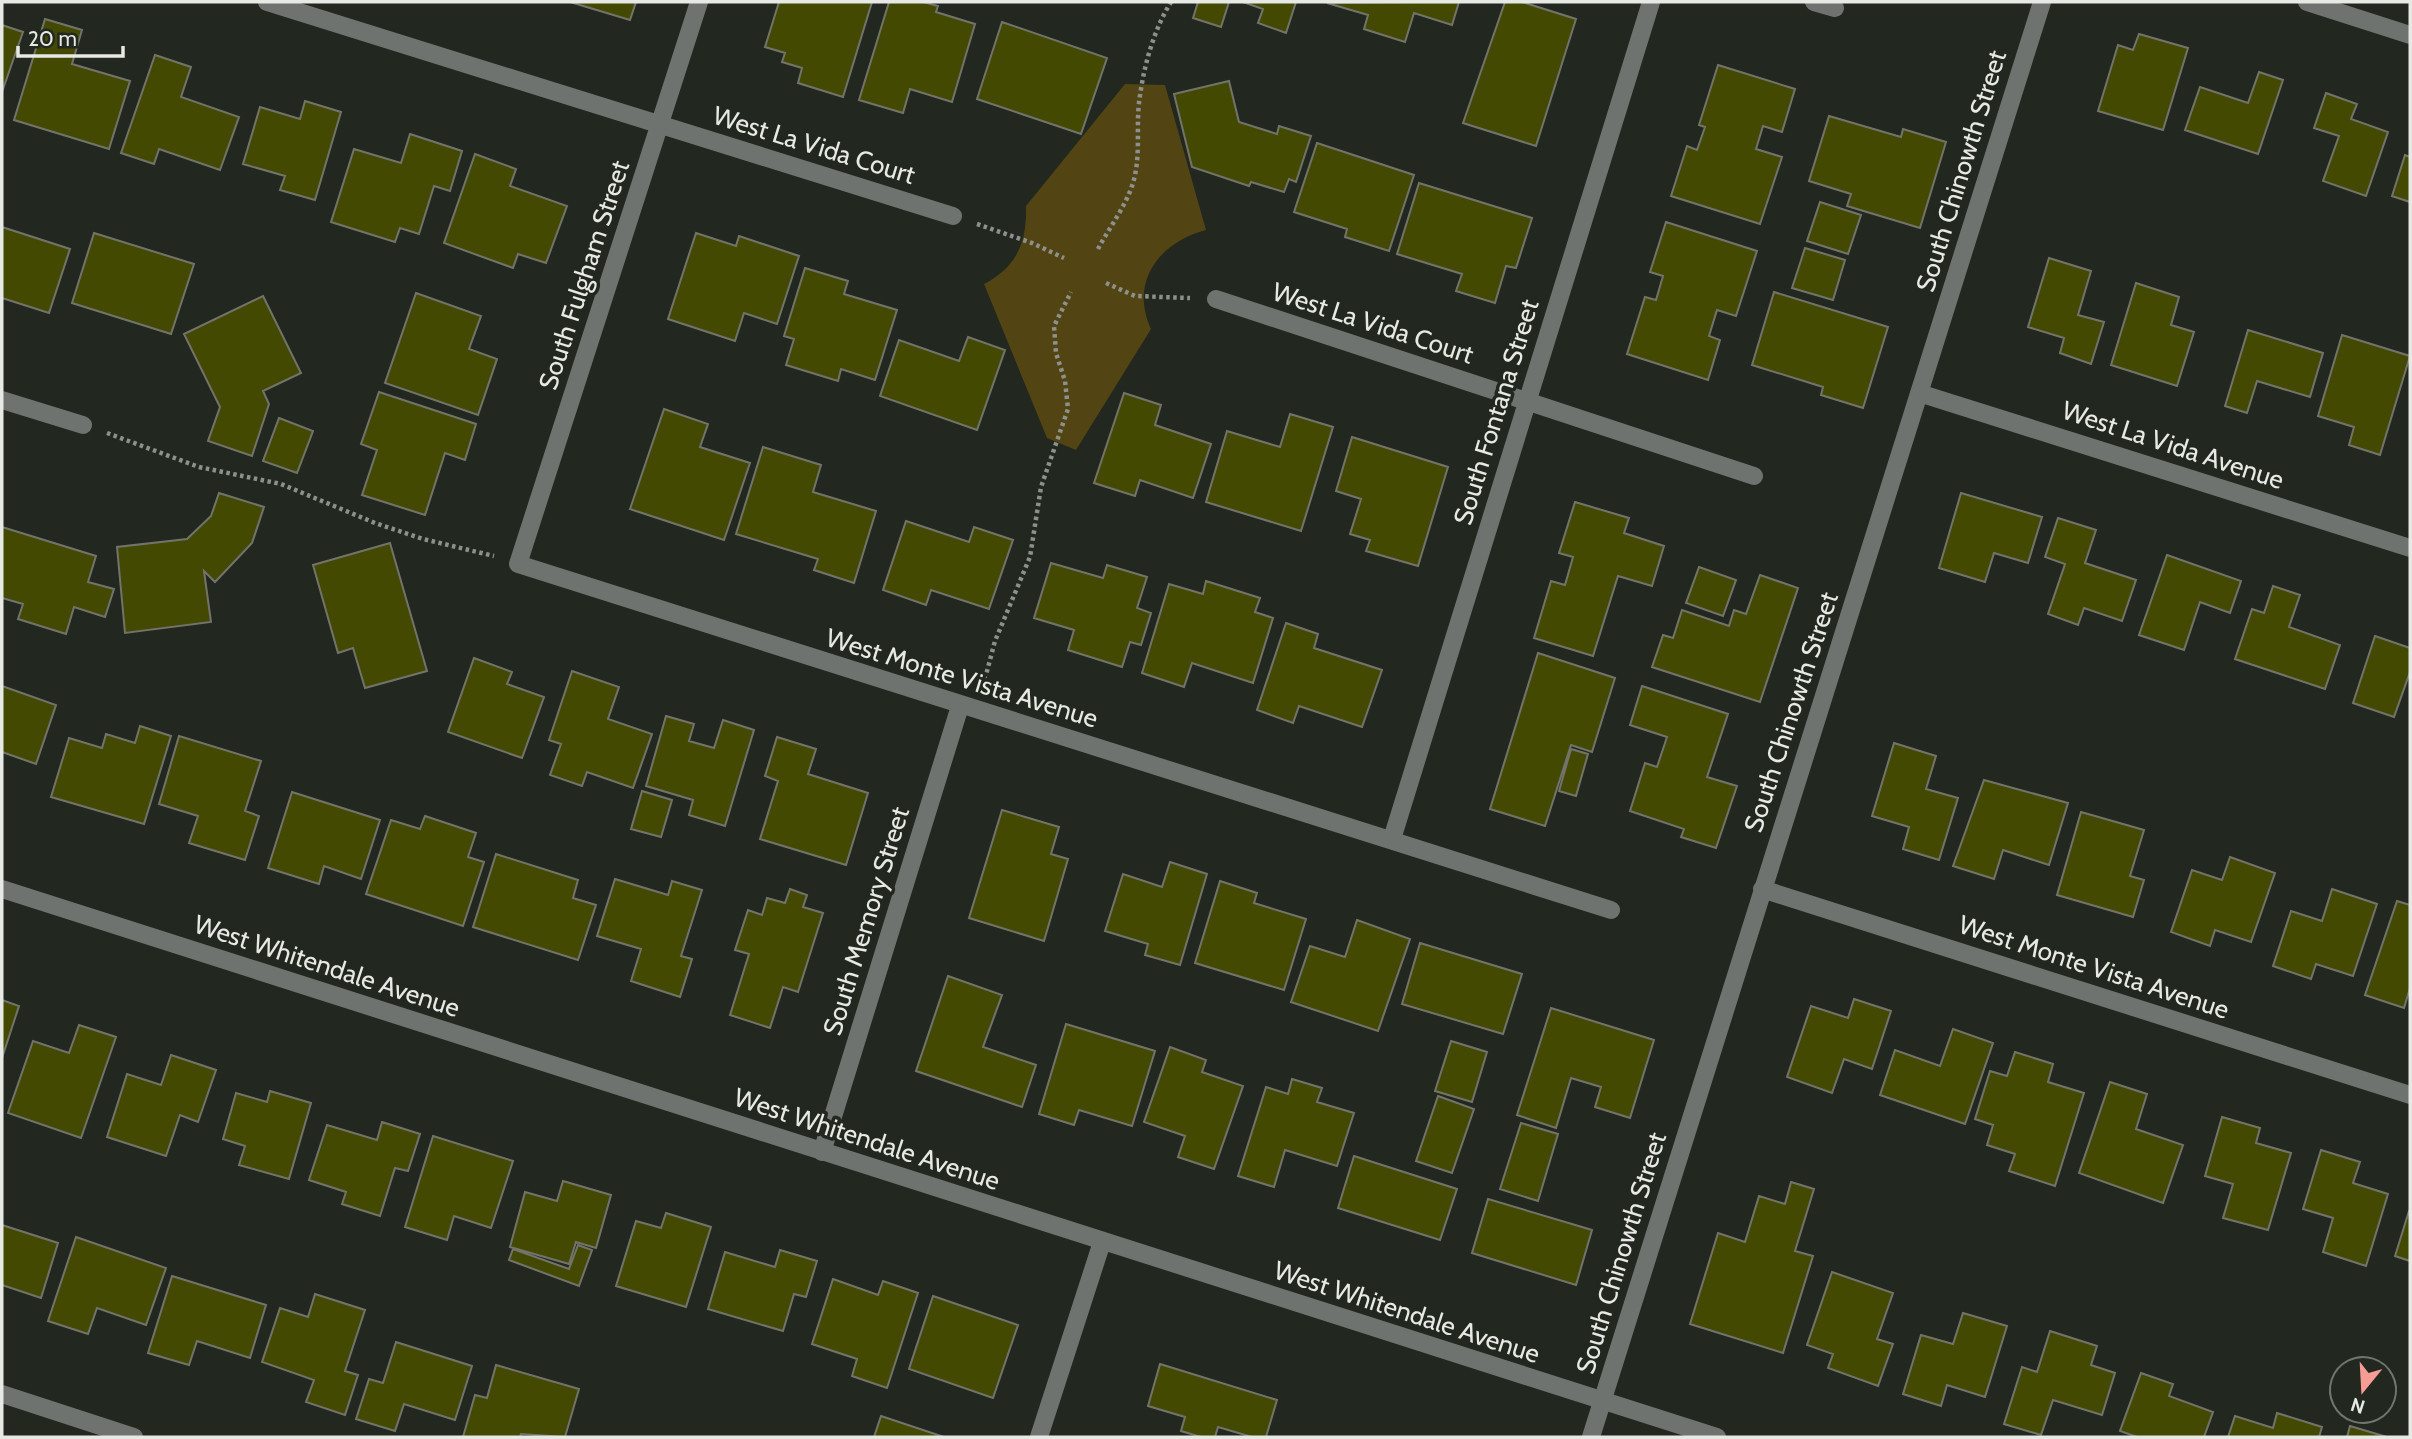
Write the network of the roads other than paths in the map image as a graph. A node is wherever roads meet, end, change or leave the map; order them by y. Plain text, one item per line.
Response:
1 (267, 2) edge
2 (699, 2) edge
3 (1651, 2) edge
4 (1814, 2) edge
5 (2042, 2) edge
6 (2307, 2) edge
7 (1835, 8) dead end
8 (2410, 35) edge
9 (660, 125) junction
10 (953, 216) road end
11 (1216, 299) road end
12 (1919, 393) junction
13 (2, 400) edge
14 (1527, 400) junction
15 (83, 425) road end
16 (1754, 476) dead end
17 (2410, 548) edge
18 (518, 564) joint
19 (960, 706) junction
20 (1392, 839) junction
21 (2, 889) edge
22 (1762, 889) junction
23 (1611, 910) dead end
24 (2410, 1095) edge
25 (822, 1152) junction
26 (1102, 1242) junction
27 (2, 1394) edge
28 (1602, 1401) junction
29 (134, 1437) edge
30 (1039, 1437) edge
31 (1591, 1437) edge
32 (1717, 1437) edge

1 - 9 street
2 - 9 street, South Fulgham Street
3 - 14 street, South Fontana Street
4 - 7 street
5 - 12 street, South Chinowth Street
6 - 8 street
9 - 10 street, West La Vida Court
9 - 18 street, South Fulgham Street
11 - 14 street, West La Vida Court
12 - 17 street, West La Vida Avenue
12 - 22 street, South Chinowth Street
13 - 15 street
14 - 16 street, West La Vida Court
14 - 20 street, South Fontana Street
18 - 19 street, West Monte Vista Avenue
19 - 20 street, West Monte Vista Avenue
19 - 25 street, South Memory Street
20 - 23 street, West Monte Vista Avenue
21 - 25 street, West Whitendale Avenue
22 - 24 street, West Monte Vista Avenue
22 - 28 street, South Chinowth Street
25 - 26 street, West Whitendale Avenue
26 - 28 street, West Whitendale Avenue
26 - 30 street
27 - 29 street
28 - 31 street, South Chinowth Street
28 - 32 street, West Whitendale Avenue

